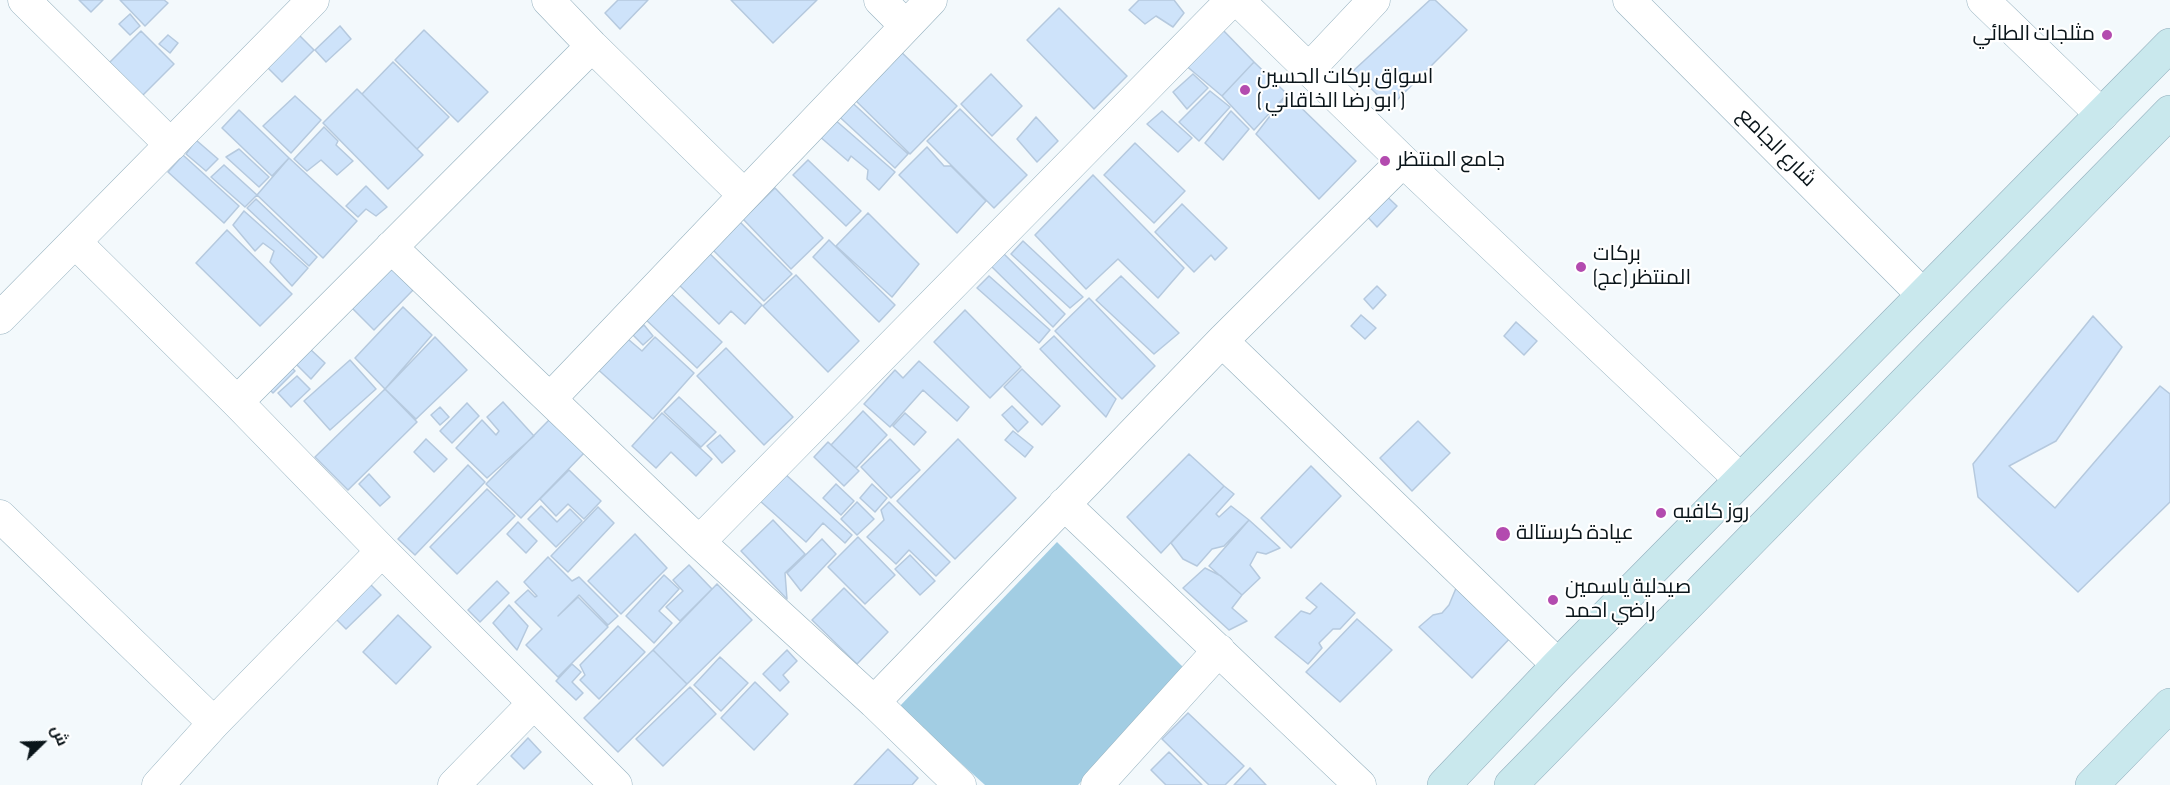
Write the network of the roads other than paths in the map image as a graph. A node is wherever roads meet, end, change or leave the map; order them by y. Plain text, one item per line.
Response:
1 (24, 0) edge
2 (313, 0) edge
3 (548, 0) edge
4 (880, 0) edge
5 (931, 0) edge
6 (1232, 0) edge
7 (1238, 0) edge
8 (1374, 0) edge
9 (1629, 0) edge
10 (1983, 0) edge
11 (906, 26) junction
12 (2170, 45) edge
13 (592, 46) junction
14 (1309, 69) junction
15 (2102, 115) junction
16 (2168, 119) edge
17 (171, 144) junction
18 (1403, 161) junction
19 (744, 195) junction
20 (75, 242) junction
21 (391, 247) junction
22 (1923, 295) junction
23 (0, 318) edge
24 (1222, 341) junction
25 (550, 399) junction
26 (237, 402) junction
27 (1741, 480) junction
28 (1064, 504) junction
29 (0, 516) edge
30 (699, 542) junction
31 (382, 551) junction
32 (1219, 650) junction
33 (1558, 665) junction
34 (874, 702) junction
35 (534, 703) junction
36 (2170, 705) edge
37 (214, 723) junction
38 (158, 785) edge
39 (454, 785) edge
40 (616, 785) edge
41 (960, 785) edge
42 (1097, 785) edge
43 (1360, 785) edge
44 (1444, 785) edge
45 (1511, 785) edge
46 (2092, 785) edge

1 - 17 street
2 - 17 street
3 - 13 street
4 - 11 street
5 - 11 street
6 - 30 street
7 - 14 street
8 - 14 street
9 - 22 street, شارع الجامع
10 - 15 street
11 - 19 street
12 - 15 street
13 - 19 street
13 - 21 street
14 - 18 street
15 - 22 street
16 - 45 street
17 - 20 street
18 - 24 street
18 - 27 street
19 - 25 street
20 - 23 street
20 - 26 street
21 - 25 street
21 - 26 street
22 - 27 street
24 - 28 street
24 - 33 street
25 - 30 street
26 - 31 street
27 - 33 street
28 - 32 street
28 - 34 street
29 - 37 street
30 - 34 street
31 - 35 street
31 - 37 street
32 - 42 street
32 - 43 street
33 - 44 street
34 - 41 street
35 - 39 street
35 - 40 street
36 - 46 street
37 - 38 street

